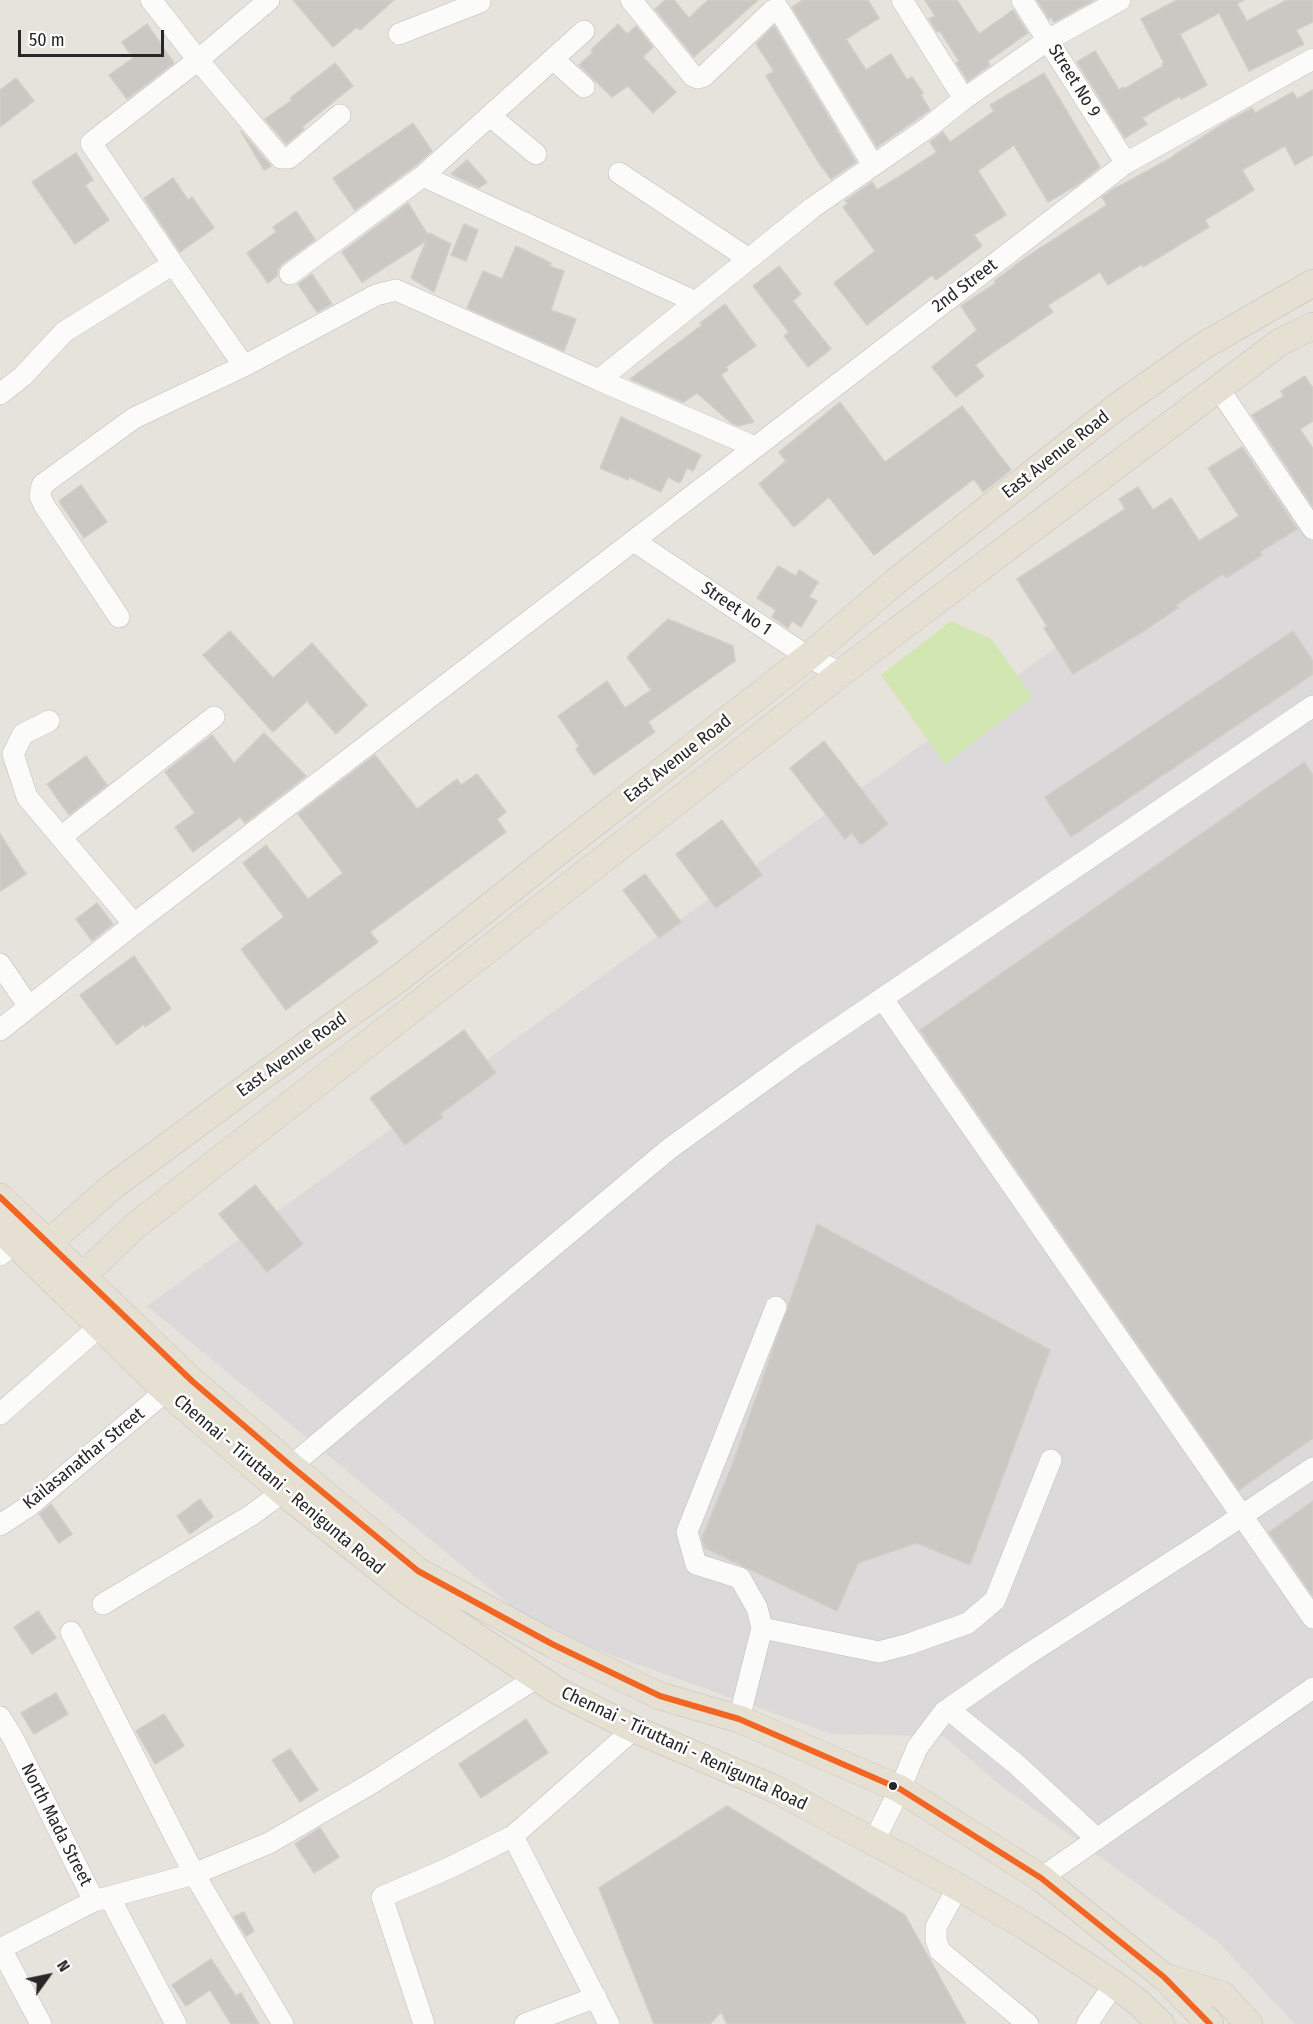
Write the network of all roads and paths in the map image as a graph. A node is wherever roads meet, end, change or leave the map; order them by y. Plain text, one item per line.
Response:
1 (151, 0) edge
2 (269, 0) edge
3 (631, 0) edge
4 (902, 0) edge
5 (1023, 0) edge
6 (1120, 0) edge
7 (481, 1) edge
8 (584, 31) dead end
9 (399, 34) dead end
10 (1048, 40) junction
11 (554, 58) junction
12 (1313, 59) edge
13 (198, 60) junction
14 (585, 87) dead end
15 (964, 99) junction
16 (340, 116) dead end
17 (490, 117) junction
18 (536, 154) dead end
19 (1126, 163) junction
20 (873, 165) junction
21 (619, 173) dead end
22 (423, 176) junction
23 (748, 259) junction
24 (172, 264) junction
25 (290, 274) dead end
26 (1313, 283) edge
27 (696, 302) junction
28 (1313, 326) edge
29 (244, 366) junction
30 (599, 380) junction
31 (1219, 389) junction
32 (0, 394) edge
33 (755, 447) junction
34 (1313, 530) edge
35 (634, 541) junction
36 (119, 617) dead end
37 (808, 657) junction
38 (841, 674) junction
39 (1313, 706) edge
40 (214, 717) dead end
41 (49, 721) dead end
42 (61, 837) junction
43 (134, 924) junction
44 (0, 964) edge
45 (882, 998) junction
46 (29, 1007) junction
47 (0, 1030) edge
48 (0, 1197) edge
49 (18, 1245) edge
50 (75, 1284) junction
51 (776, 1307) dead end
52 (100, 1326) junction
53 (166, 1391) junction
54 (0, 1414) edge
55 (1051, 1460) dead end
56 (291, 1466) junction
57 (1313, 1468) edge
58 (283, 1492) junction
59 (1242, 1516) junction
60 (0, 1525) edge
61 (103, 1604) dead end
62 (1313, 1618) edge
63 (762, 1628) junction
64 (71, 1632) dead end
65 (536, 1678) junction
66 (1313, 1688) edge
67 (948, 1709) junction
68 (0, 1717) edge
69 (739, 1719) junction
70 (634, 1729) junction
71 (900, 1789) junction
72 (513, 1836) junction
73 (1097, 1839) junction
74 (874, 1840) junction
75 (194, 1874) junction
76 (1041, 1878) junction
77 (958, 1887) junction
78 (102, 1900) junction
79 (0, 1949) edge
80 (1164, 1977) junction
81 (1114, 1984) junction
82 (596, 1997) junction
83 (1156, 2021) edge
84 (41, 2024) edge
85 (176, 2024) edge
86 (283, 2024) edge
87 (424, 2024) edge
88 (525, 2024) edge
89 (609, 2024) edge
90 (1028, 2024) edge
91 (1087, 2024) edge
92 (1210, 2024) edge
93 (1249, 2024) edge

1 - 13 street
2 - 13 street
3 - 20 street
4 - 15 street
5 - 10 street, Street No 9
6 - 10 street
7 - 9 street
8 - 11 street
10 - 15 street
10 - 19 street, Street No 9
11 - 14 street
11 - 17 street
12 - 19 street, 2nd Street
13 - 16 street
13 - 24 street
15 - 20 street
17 - 18 street
17 - 22 street
19 - 33 street, 2nd Street
20 - 23 street
21 - 23 street
22 - 25 street
22 - 27 street
23 - 27 street
24 - 29 street
24 - 32 street
26 - 37 main road, East Avenue Road
27 - 30 street
28 - 31 main road, East Avenue Road
29 - 30 street
29 - 36 street
30 - 33 street
31 - 34 street
31 - 38 main road, East Avenue Road
33 - 35 street, 2nd Street
35 - 37 street, Street No 1
35 - 43 street, 2nd Street
37 - 38 street, Street No 1
37 - 49 main road, East Avenue Road
38 - 50 main road, East Avenue Road
39 - 45 street
40 - 42 street
41 - 42 street
42 - 43 street
43 - 46 street, 2nd Street
44 - 46 street
45 - 56 street
45 - 59 street
46 - 47 street, 2nd Street
48 - 49 main road, Chennai - Tiruttani - Renigunta Road
49 - 50 main road, Chennai - Tiruttani - Renigunta Road
50 - 52 main road, Chennai - Tiruttani - Renigunta Road
50 - 56 main road, Chennai - Tiruttani - Renigunta Road
51 - 63 street
52 - 53 main road, Chennai - Tiruttani - Renigunta Road
52 - 54 street
53 - 58 main road, Chennai - Tiruttani - Renigunta Road
53 - 60 street, Kailasanathar Street
55 - 63 street
56 - 69 main road, Chennai - Tiruttani - Renigunta Road
57 - 59 street
58 - 61 street
58 - 65 main road, Chennai - Tiruttani - Renigunta Road
59 - 62 street
59 - 67 street
63 - 69 street
64 - 75 street
65 - 70 main road, Chennai - Tiruttani - Renigunta Road
65 - 75 street
66 - 73 street
67 - 71 street
67 - 73 street
68 - 78 street, North Mada Street
69 - 71 main road, Chennai - Tiruttani - Renigunta Road
70 - 72 street
70 - 74 main road, Chennai - Tiruttani - Renigunta Road
71 - 74 street
71 - 76 main road, Chennai - Tiruttani - Renigunta Road
72 - 82 street
72 - 87 street
73 - 76 street
74 - 77 main road, Chennai - Tiruttani - Renigunta Road
75 - 78 street
75 - 86 street
76 - 80 main road, Chennai - Tiruttani - Renigunta Road
77 - 81 main road, Chennai - Tiruttani - Renigunta Road
77 - 90 street
78 - 79 street
78 - 85 street, North Mada Street
79 - 84 street
80 - 92 main road
80 - 93 main road
81 - 83 main road, Chennai - Tiruttani - Renigunta Road
81 - 91 street
82 - 88 street
82 - 89 street

